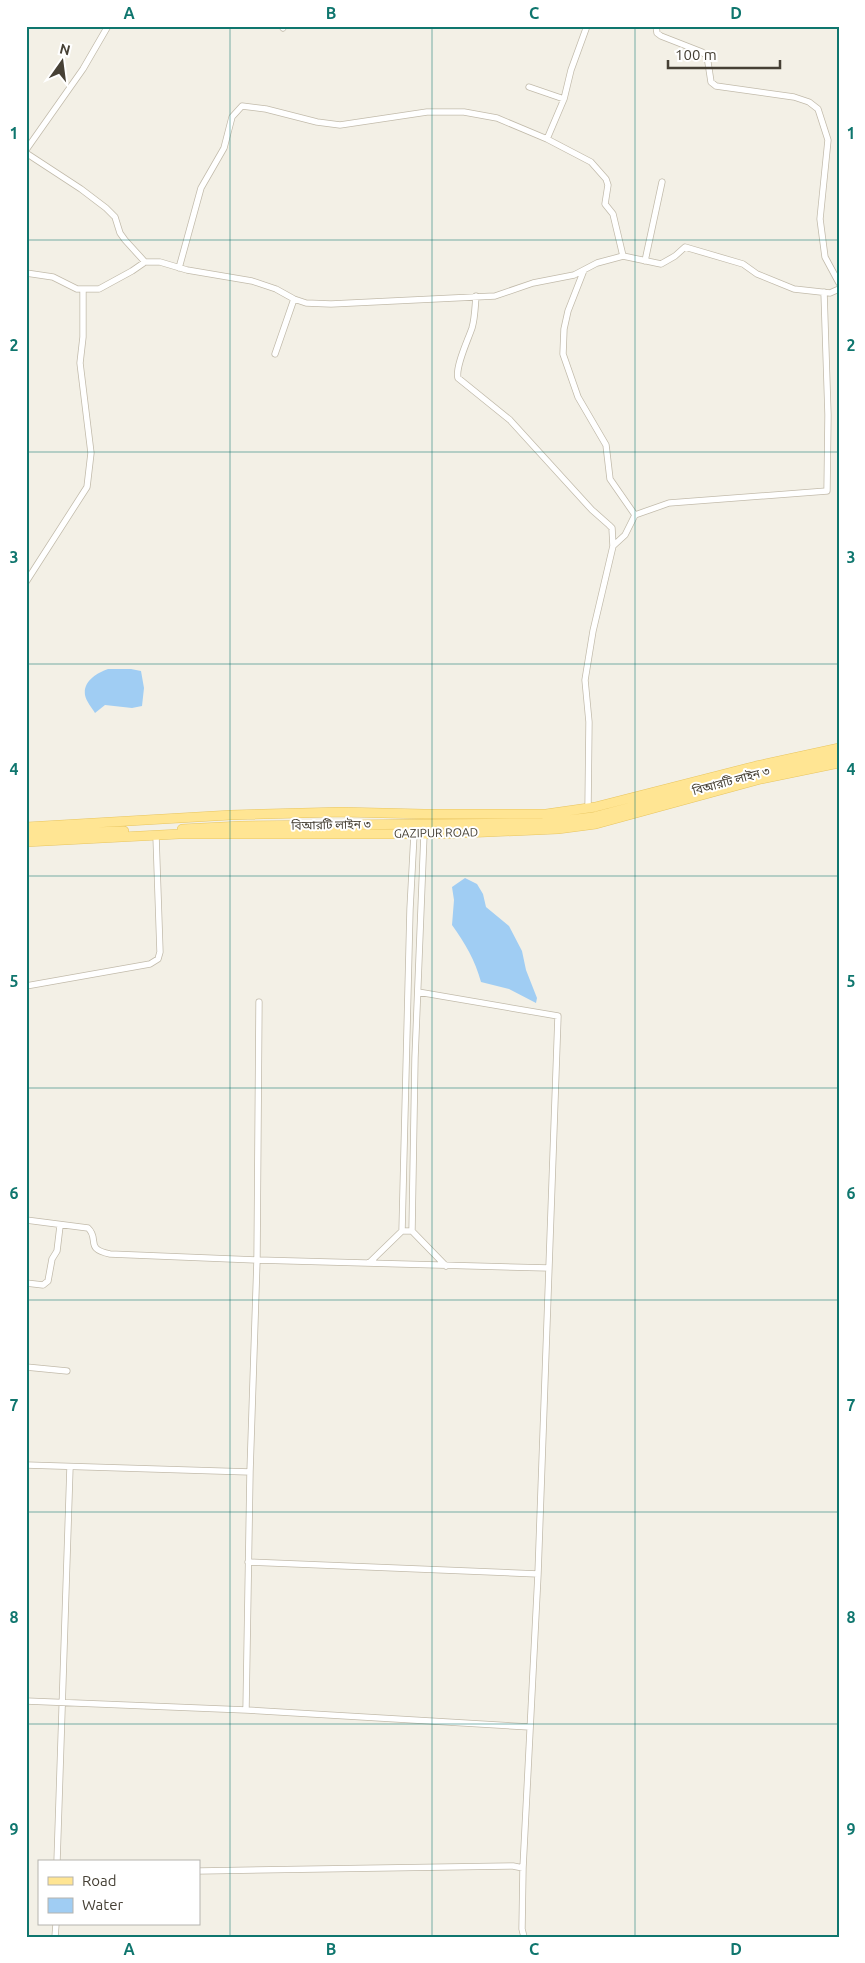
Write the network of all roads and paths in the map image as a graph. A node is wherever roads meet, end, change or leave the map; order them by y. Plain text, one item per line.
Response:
1 (108, 26) edge
2 (587, 26) edge
3 (656, 26) edge
4 (529, 87) dead end
5 (564, 99) junction
6 (548, 139) junction
7 (28, 141) edge
8 (26, 151) edge
9 (662, 182) dead end
10 (623, 256) junction
11 (645, 261) junction
12 (145, 262) junction
13 (179, 268) junction
14 (584, 270) junction
15 (26, 273) edge
16 (839, 283) edge
17 (83, 289) junction
18 (839, 290) edge
19 (824, 292) junction
20 (476, 296) junction
21 (294, 299) junction
22 (275, 354) dead end
23 (636, 515) junction
24 (613, 546) junction
25 (26, 582) edge
26 (839, 748) edge
27 (839, 756) edge
28 (839, 763) edge
29 (588, 808) junction
30 (26, 827) edge
31 (26, 834) edge
32 (419, 834) junction
33 (156, 836) junction
34 (26, 842) edge
35 (26, 986) edge
36 (418, 992) junction
37 (259, 1002) dead end
38 (26, 1220) edge
39 (60, 1226) junction
40 (402, 1231) junction
41 (412, 1232) junction
42 (257, 1260) junction
43 (368, 1263) junction
44 (446, 1266) junction
45 (549, 1268) junction
46 (26, 1283) edge
47 (26, 1367) edge
48 (67, 1371) dead end
49 (26, 1466) edge
50 (70, 1468) junction
51 (250, 1472) junction
52 (248, 1562) junction
53 (538, 1574) junction
54 (26, 1701) edge
55 (61, 1703) junction
56 (246, 1710) junction
57 (530, 1727) junction
58 (57, 1860) edge
59 (523, 1868) junction
60 (200, 1871) edge
61 (524, 1937) edge

1 - 7 street
2 - 5 street
3 - 16 street
4 - 5 street
5 - 6 street
6 - 10 street
6 - 13 street
7 - 8 street
8 - 12 street
9 - 11 street
10 - 11 street
10 - 14 street
11 - 19 street
12 - 13 street
12 - 17 street
13 - 21 street
14 - 20 street
14 - 23 street
15 - 17 street
17 - 25 street
18 - 19 street
19 - 23 street
20 - 21 street
20 - 24 street
21 - 22 street
23 - 24 street
24 - 29 street
26 - 29 main road, GAZIPUR ROAD
27 - 31 main road, বিআরটি লাইন ৩
28 - 32 main road, GAZIPUR ROAD
29 - 30 main road, GAZIPUR ROAD
32 - 33 main road, GAZIPUR ROAD
32 - 36 street
32 - 40 street
33 - 34 main road, GAZIPUR ROAD
33 - 35 street
36 - 41 street
36 - 45 street
37 - 42 street
38 - 39 street
39 - 42 street
39 - 46 street
40 - 41 street
40 - 43 street
41 - 44 street
42 - 43 street
42 - 51 street
43 - 44 street
44 - 45 street
45 - 53 street
47 - 48 street
49 - 50 street
50 - 51 street
50 - 55 street
51 - 52 street
52 - 53 street
52 - 56 street
53 - 57 street
54 - 55 street
55 - 56 street
55 - 58 street
56 - 57 street
57 - 59 street
59 - 60 street
59 - 61 street

